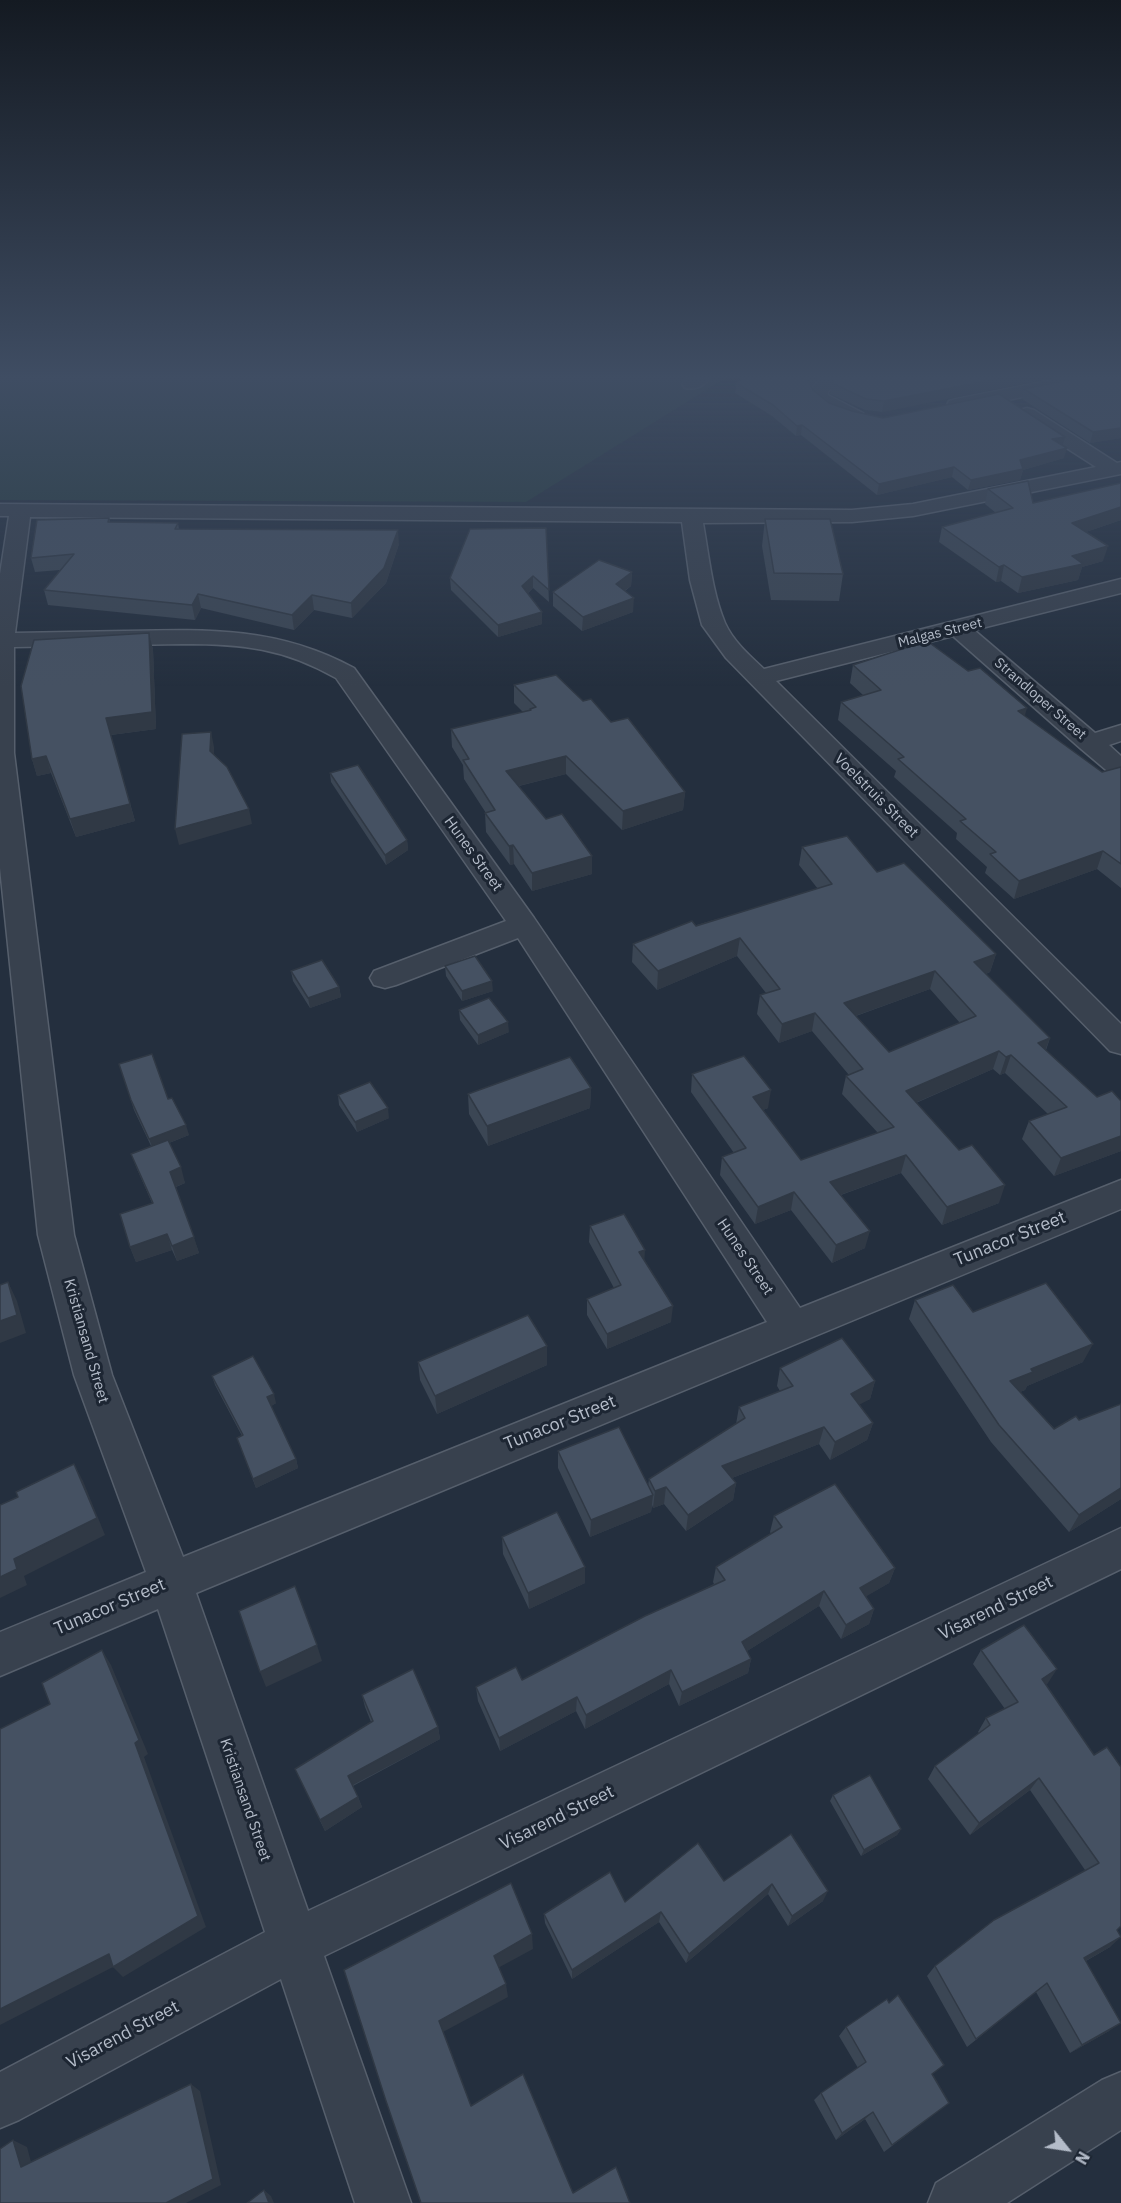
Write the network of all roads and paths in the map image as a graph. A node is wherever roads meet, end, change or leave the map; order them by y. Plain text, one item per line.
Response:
1 (1054, 482) edge
2 (10, 510) edge
3 (692, 516) junction
4 (1121, 586) edge
5 (959, 628) junction
6 (2, 640) junction
7 (759, 678) junction
8 (1121, 733) edge
9 (1089, 742) junction
10 (0, 753) edge
11 (1121, 769) edge
12 (524, 925) junction
13 (385, 978) dead end
14 (1121, 1043) edge
15 (1121, 1194) edge
16 (792, 1328) junction
17 (1121, 1548) edge
18 (171, 1582) junction
19 (0, 1654) edge
20 (294, 1944) junction
21 (1121, 2099) edge
22 (0, 2101) edge
23 (383, 2203) edge
24 (956, 2203) edge

1 - 3 street
2 - 3 street
2 - 6 street, Kristiansand Street
3 - 7 street, Voelstruis Street
4 - 5 street, Malgas Street
5 - 7 street, Malgas Street
5 - 9 street, Strandloper Street
6 - 10 street, Kristiansand Street
6 - 12 street, Hunes Street
7 - 14 street, Voelstruis Street
8 - 9 street
9 - 11 street, Strandloper Street
10 - 18 street, Kristiansand Street
12 - 13 street
12 - 16 street, Hunes Street
15 - 16 street, Tunacor Street
16 - 18 street, Tunacor Street
17 - 20 street, Visarend Street
18 - 19 street, Tunacor Street
18 - 20 street, Kristiansand Street
20 - 22 street, Visarend Street
20 - 23 street, Kristiansand Street
21 - 24 street

